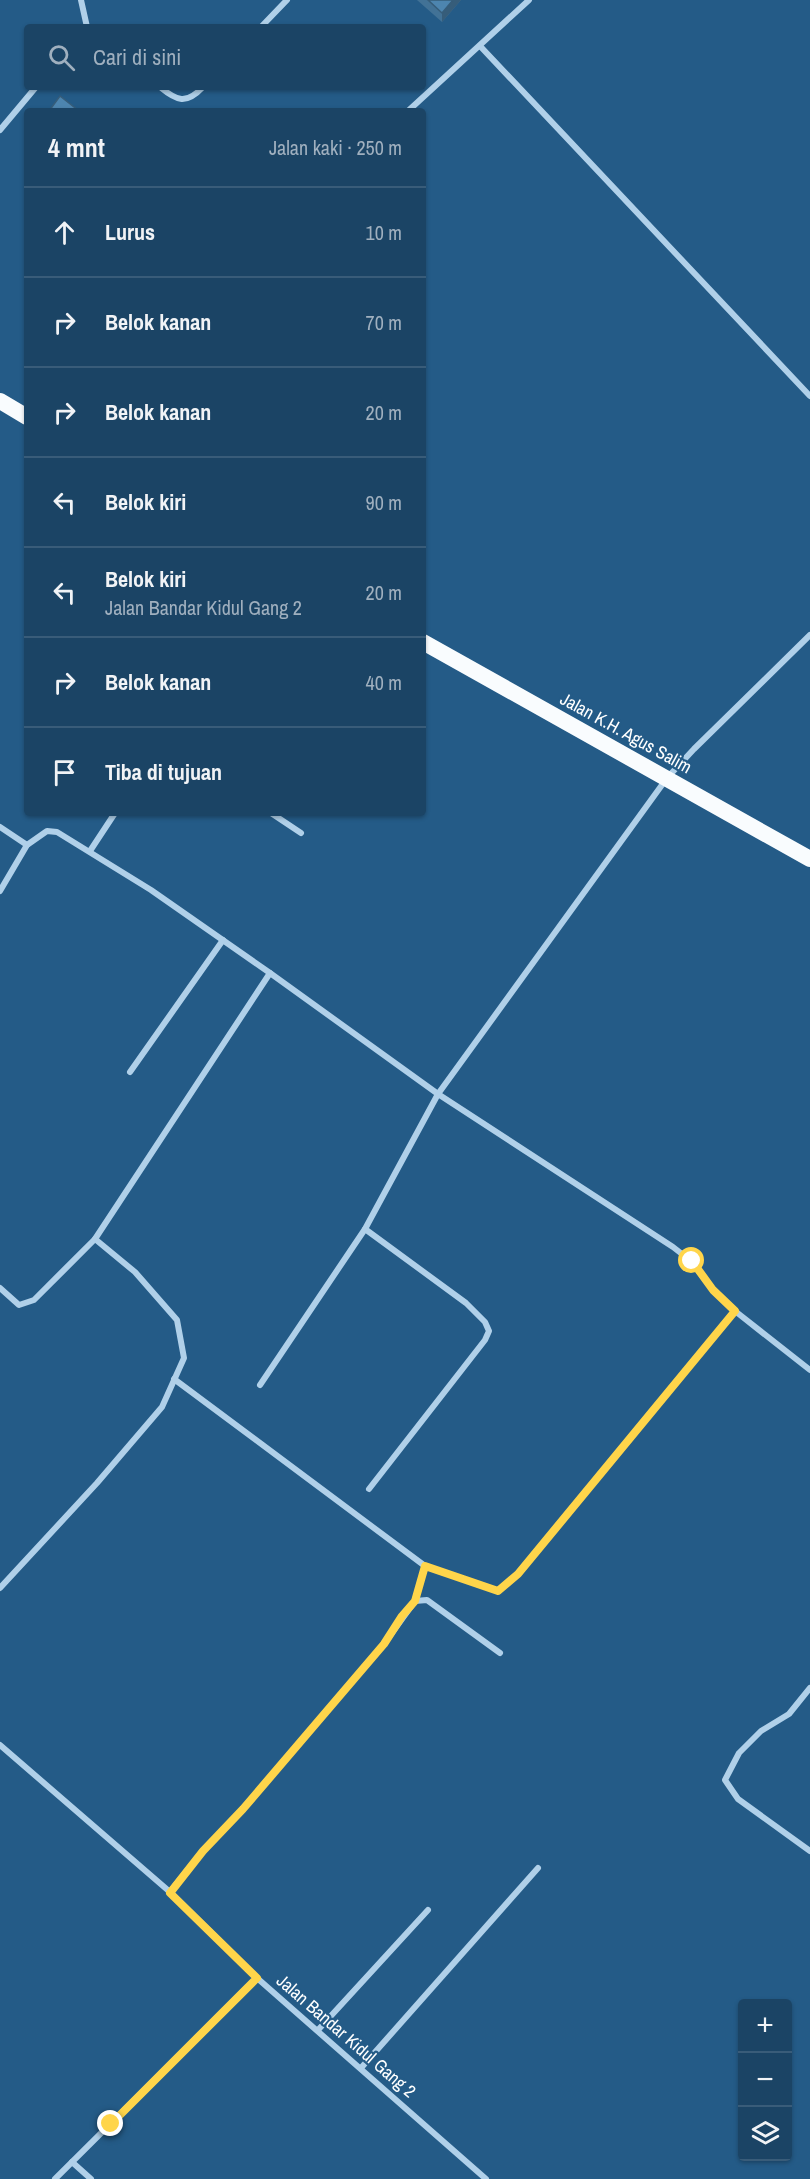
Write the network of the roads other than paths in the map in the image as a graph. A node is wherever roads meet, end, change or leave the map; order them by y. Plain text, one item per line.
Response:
1 (81, 0) edge
2 (287, 0) edge
3 (529, 0) edge
4 (86, 24) edge
5 (264, 24) edge
6 (480, 46) junction
7 (33, 90) edge
8 (164, 90) edge
9 (199, 90) edge
10 (411, 108) edge
11 (0, 130) edge
12 (810, 396) edge
13 (0, 401) edge
14 (24, 415) edge
15 (810, 635) edge
16 (426, 644) edge
17 (667, 778) junction
18 (113, 816) edge
19 (276, 816) edge
20 (0, 827) edge
21 (301, 833) dead end
22 (27, 845) junction
23 (90, 851) junction
24 (810, 859) edge
25 (0, 891) edge
26 (223, 940) junction
27 (270, 973) junction
28 (130, 1072) dead end
29 (438, 1095) junction
30 (365, 1229) junction
31 (95, 1239) junction
32 (0, 1288) edge
33 (735, 1311) junction
34 (810, 1370) edge
35 (174, 1379) junction
36 (260, 1385) dead end
37 (369, 1489) dead end
38 (425, 1566) junction
39 (0, 1588) edge
40 (415, 1601) junction
41 (500, 1653) dead end
42 (810, 1688) edge
43 (0, 1746) edge
44 (810, 1851) edge
45 (538, 1868) dead end
46 (170, 1893) junction
47 (428, 1910) dead end
48 (257, 1978) junction
49 (318, 2030) junction
50 (361, 2068) junction
51 (72, 2162) junction
52 (54, 2179) edge
53 (91, 2179) edge
54 (486, 2179) edge

1 - 4 street
2 - 5 street
3 - 6 street
6 - 10 street
6 - 12 street
7 - 11 street
8 - 9 street
13 - 14 highway
15 - 17 street
16 - 17 highway, Jalan K.H. Agus Salim
17 - 24 highway, Jalan K.H. Agus Salim
17 - 29 street
18 - 23 street
19 - 21 street
20 - 22 street
22 - 23 street
22 - 25 street
23 - 26 street
26 - 27 street
26 - 28 street
27 - 29 street
27 - 31 street
29 - 30 street
29 - 33 street
30 - 36 street
30 - 37 street
31 - 32 street
31 - 35 street
33 - 34 street
33 - 38 street
35 - 38 street
35 - 39 street
38 - 40 street
40 - 41 street
40 - 46 street
42 - 44 street
43 - 46 street, Jalan Bandar Kidul Gang 2
45 - 50 street
46 - 48 street, Jalan Bandar Kidul Gang 2
47 - 49 street
48 - 49 street, Jalan Bandar Kidul Gang 2
48 - 51 street
49 - 50 street, Jalan Bandar Kidul Gang 2
50 - 54 street, Jalan Bandar Kidul Gang 2
51 - 52 street
51 - 53 street

